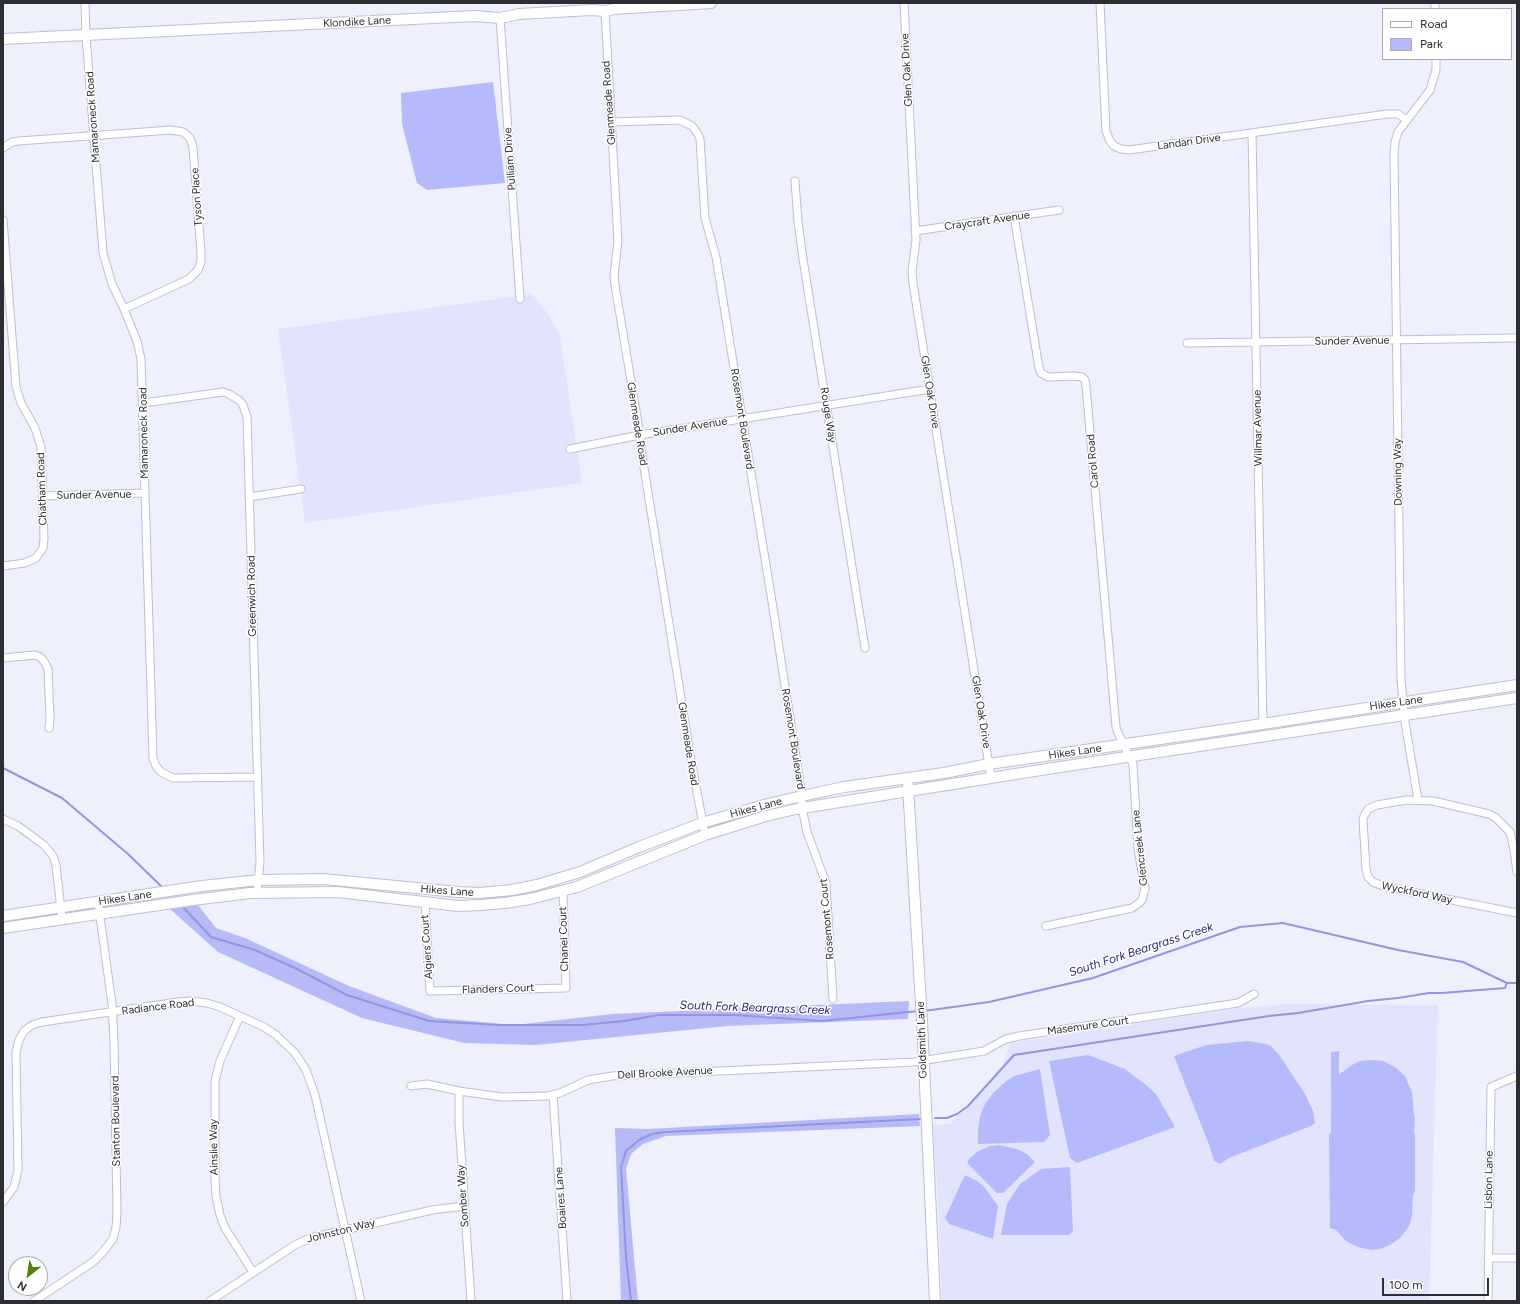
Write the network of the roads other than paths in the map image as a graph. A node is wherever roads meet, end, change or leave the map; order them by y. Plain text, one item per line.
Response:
1 (85, 3) edge
2 (711, 3) edge
3 (904, 3) edge
4 (1100, 3) edge
5 (605, 11) junction
6 (500, 18) junction
7 (86, 36) junction
8 (3, 39) edge
9 (1436, 60) edge
10 (1408, 120) junction
11 (612, 122) junction
12 (1252, 133) junction
13 (94, 135) junction
14 (3, 148) edge
15 (795, 181) dead end
16 (1059, 210) dead end
17 (1014, 216) junction
18 (3, 220) edge
19 (915, 231) junction
20 (520, 300) dead end
21 (124, 309) junction
22 (1517, 338) edge
23 (1396, 340) junction
24 (1256, 342) junction
25 (1187, 343) dead end
26 (930, 389) junction
27 (144, 403) junction
28 (826, 406) junction
29 (742, 419) junction
30 (640, 435) junction
31 (570, 449) dead end
32 (300, 489) dead end
33 (145, 493) junction
34 (43, 496) junction
35 (249, 497) junction
36 (3, 566) edge
37 (865, 648) dead end
38 (3, 658) edge
39 (1517, 684) edge
40 (1517, 698) edge
41 (1404, 703) junction
42 (1404, 716) junction
43 (1263, 724) junction
44 (49, 728) dead end
45 (1124, 745) junction
46 (1130, 757) junction
47 (989, 764) junction
48 (257, 777) junction
49 (991, 778) junction
50 (908, 779) junction
51 (908, 791) junction
52 (802, 796) junction
53 (1418, 800) junction
54 (802, 808) junction
55 (3, 819) edge
56 (702, 823) junction
57 (705, 835) junction
58 (1517, 872) edge
59 (259, 880) junction
60 (563, 891) junction
61 (257, 893) junction
62 (98, 902) junction
63 (425, 902) junction
64 (60, 907) junction
65 (1517, 913) edge
66 (100, 914) junction
67 (3, 916) edge
68 (62, 919) junction
69 (1046, 926) dead end
70 (3, 928) edge
71 (566, 988) joint
72 (430, 991) joint
73 (1254, 994) dead end
74 (833, 998) dead end
75 (112, 1012) junction
76 (240, 1016) junction
77 (923, 1061) junction
78 (1517, 1076) edge
79 (411, 1086) dead end
80 (459, 1091) junction
81 (553, 1095) junction
82 (3, 1202) edge
83 (464, 1206) junction
84 (345, 1229) junction
85 (1488, 1258) junction
86 (1517, 1258) edge
87 (253, 1272) junction
88 (34, 1301) edge
89 (210, 1301) edge
90 (361, 1301) edge
91 (471, 1301) edge
92 (567, 1301) edge
93 (935, 1301) edge
94 (1488, 1301) edge

1 - 7 street, Mamaroneck Road
2 - 5 main road, Klondike Lane
3 - 19 street, Glen Oak Drive
4 - 12 street, Landan Drive
5 - 6 main road, Klondike Lane
5 - 11 street, Glenmeade Road
6 - 7 main road, Klondike Lane
6 - 20 street, Pulliam Drive
7 - 8 main road, Klondike Lane
7 - 13 street, Mamaroneck Road
9 - 10 street, Downing Way
10 - 12 street, Landan Drive
10 - 23 street, Downing Way
11 - 29 street, Rosemont Boulevard
11 - 30 street, Glenmeade Road
12 - 24 street, Willmar Avenue
13 - 14 street
13 - 21 street, Mamaroneck Road
13 - 21 street, Tyson Place
15 - 28 street, Rouge Way
16 - 17 street, Craycraft Avenue
17 - 19 street, Craycraft Avenue
17 - 45 street, Carol Road
18 - 34 street, Chatham Road
19 - 26 street, Glen Oak Drive
21 - 27 street, Mamaroneck Road
22 - 23 street, Sunder Avenue
23 - 24 street, Sunder Avenue
23 - 41 street, Downing Way
24 - 25 street, Sunder Avenue
24 - 43 street, Willmar Avenue
26 - 28 street, Sunder Avenue
26 - 47 street, Glen Oak Drive
27 - 33 street, Mamaroneck Road
27 - 35 street, Greenwich Road
28 - 29 street, Sunder Avenue
28 - 37 street, Rouge Way
29 - 30 street, Sunder Avenue
29 - 52 street, Rosemont Boulevard
30 - 31 street, Sunder Avenue
30 - 56 street, Glenmeade Road
32 - 35 street
33 - 34 street, Sunder Avenue
33 - 48 street, Mamaroneck Road
34 - 36 street, Chatham Road
35 - 48 street, Greenwich Road
38 - 44 street
39 - 41 main road, Hikes Lane
40 - 42 main road, Hikes Lane
41 - 42 street, Downing Way
41 - 43 main road, Hikes Lane
42 - 46 main road, Hikes Lane
42 - 53 street, Downing Way
43 - 45 main road, Hikes Lane
45 - 46 street, Glencreek Lane
45 - 47 main road, Hikes Lane
46 - 49 main road, Hikes Lane
46 - 69 street, Glencreek Lane
47 - 49 street, Glen Oak Drive
47 - 50 main road, Hikes Lane
48 - 59 street, Greenwich Road
49 - 51 main road, Hikes Lane
50 - 51 main road, Goldsmith Lane
50 - 52 main road, Hikes Lane
51 - 54 main road, Hikes Lane
51 - 77 main road, Goldsmith Lane
52 - 54 street, Rosemont Court
52 - 56 main road, Hikes Lane
53 - 58 street
53 - 65 street, Wyckford Way
54 - 57 main road, Hikes Lane
54 - 74 street, Rosemont Court
55 - 64 street
56 - 57 street, Glenmeade Road
56 - 59 main road, Hikes Lane
57 - 60 main road, Hikes Lane
59 - 61 street, Greenwich Road
59 - 62 main road, Hikes Lane
60 - 63 main road, Hikes Lane
60 - 71 street, Chanel Court
61 - 63 main road, Hikes Lane
61 - 66 main road, Hikes Lane
62 - 64 main road, Hikes Lane
62 - 66 street, Stanton Boulevard
63 - 72 street, Algiers Court
64 - 67 main road, Hikes Lane
64 - 68 street
66 - 68 main road, Hikes Lane
66 - 75 street, Stanton Boulevard
68 - 70 main road, Hikes Lane
71 - 72 street, Flanders Court
73 - 77 street, Masemure Court
75 - 76 street, Radiance Road
75 - 82 street, Radiance Road
75 - 88 street, Stanton Boulevard
76 - 84 street, Radiance Road
76 - 87 street, Ainslie Way
77 - 81 street, Dell Brooke Avenue
77 - 93 main road, Goldsmith Lane
78 - 85 street, Lisbon Lane
79 - 80 street, Dell Brooke Avenue
80 - 81 street, Dell Brooke Avenue
80 - 83 street, Somber Way
81 - 92 street, Boaires Lane
83 - 84 street, Johnston Way
83 - 91 street, Somber Way
84 - 87 street, Johnston Way
84 - 90 street, Radiance Road
85 - 86 street
85 - 94 street, Lisbon Lane
87 - 89 street, Johnston Way

